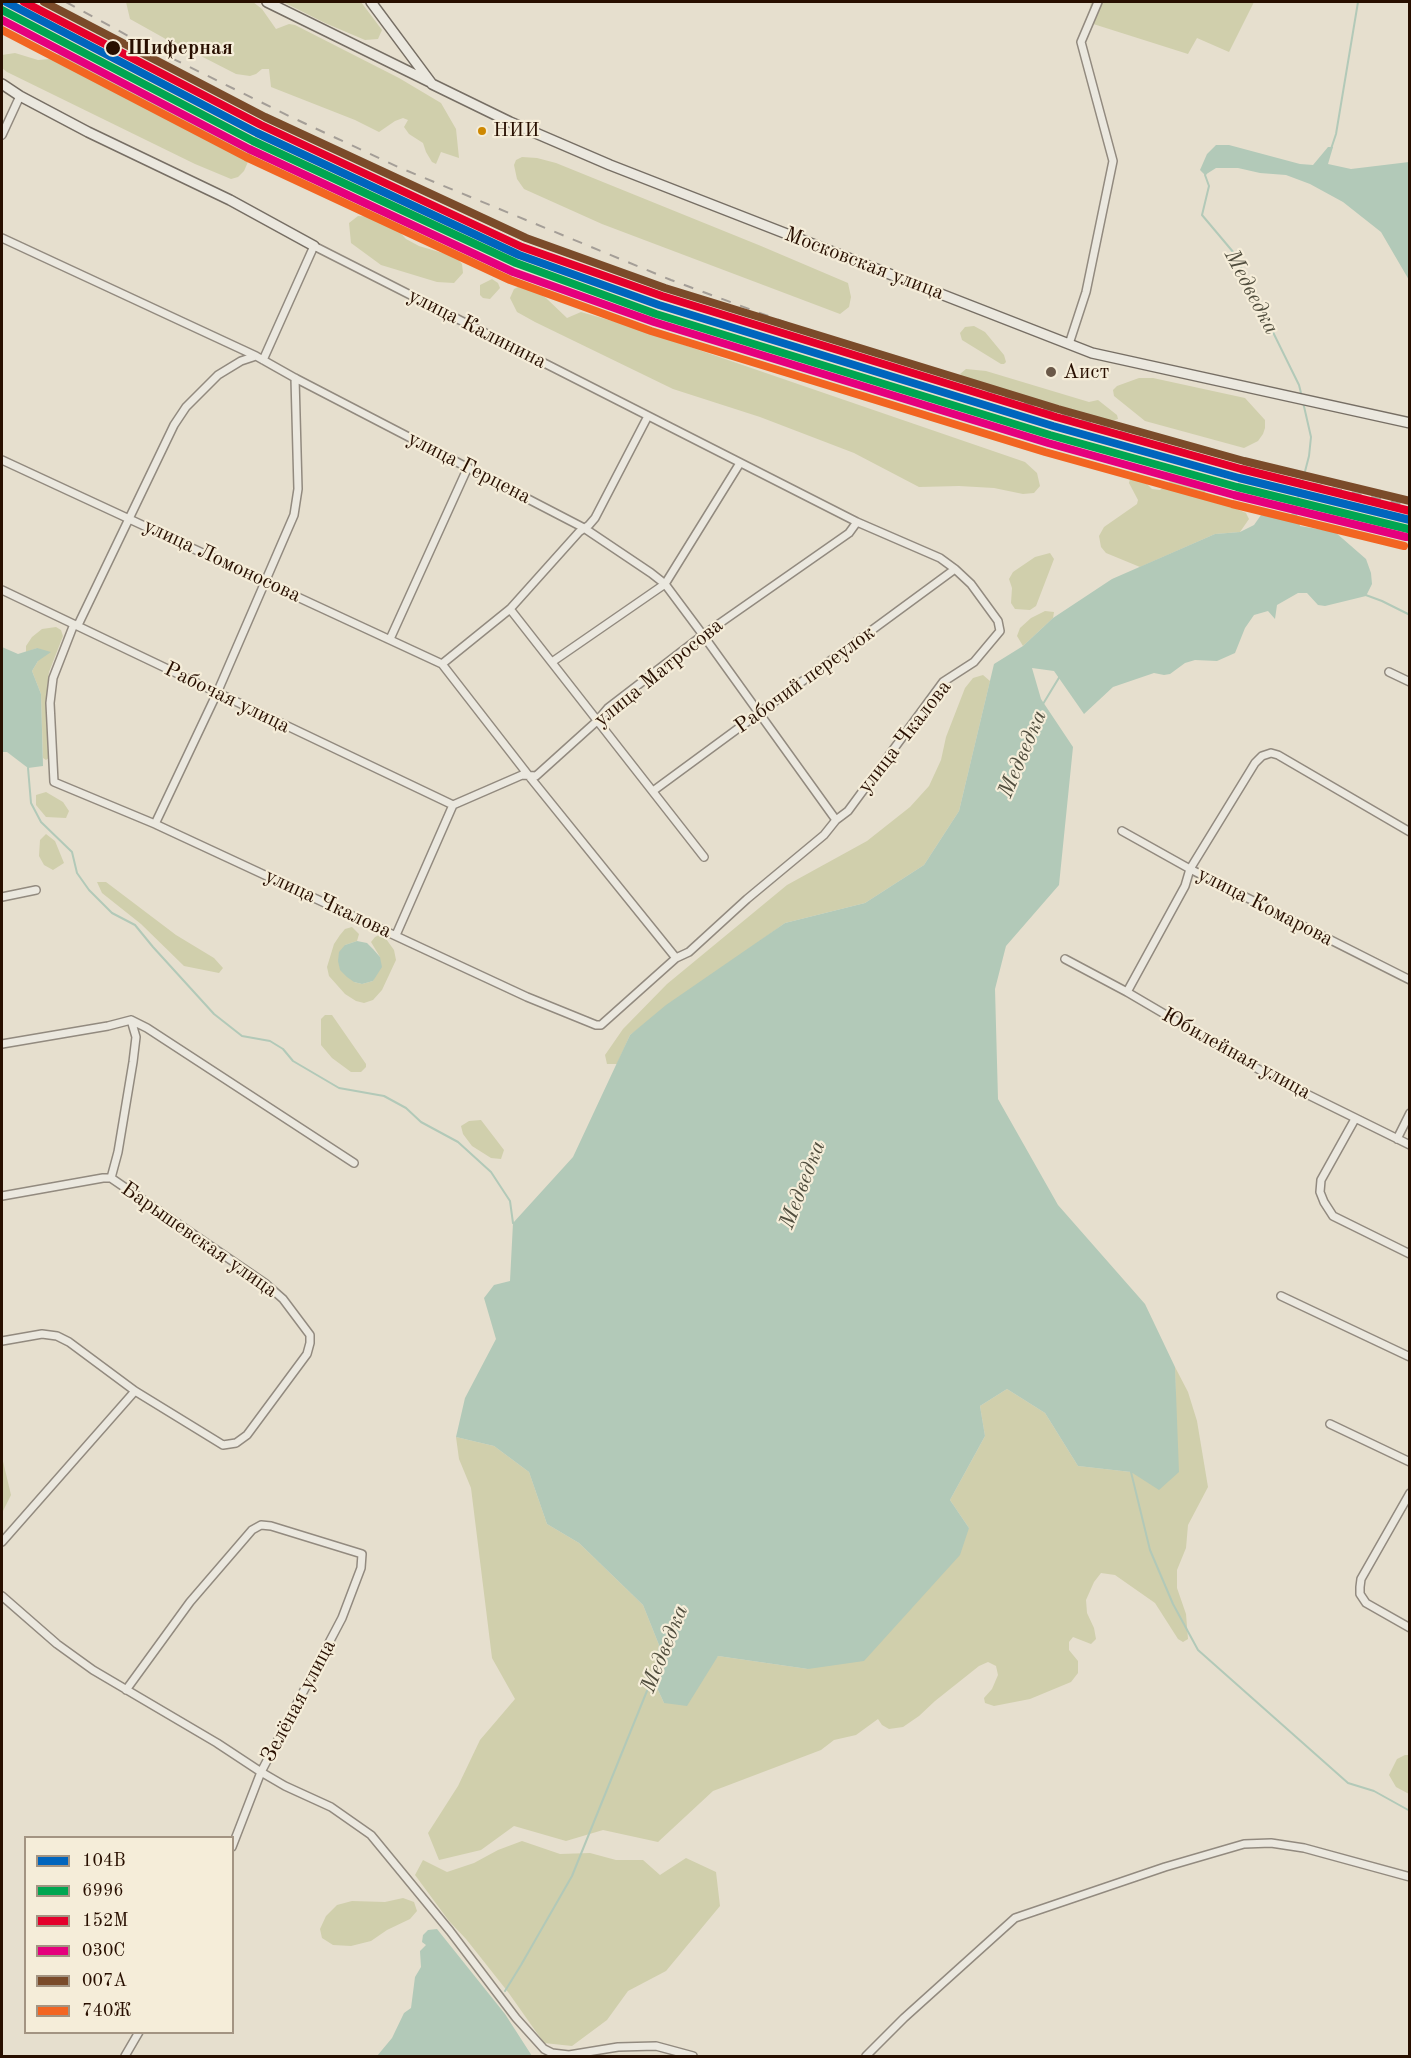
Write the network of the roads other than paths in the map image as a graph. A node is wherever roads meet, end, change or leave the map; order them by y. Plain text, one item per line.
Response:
1 (267, 2) edge
2 (371, 2) edge
3 (1098, 2) edge
4 (2, 84) edge
5 (432, 84) junction
6 (20, 96) junction
7 (2, 135) edge
8 (2, 238) edge
9 (314, 246) junction
10 (1069, 344) junction
11 (259, 358) junction
12 (295, 378) junction
13 (648, 416) junction
14 (1410, 423) edge
15 (2, 460) edge
16 (740, 463) junction
17 (468, 467) junction
18 (130, 518) junction
19 (857, 522) junction
20 (584, 528) junction
21 (955, 569) junction
22 (266, 582) junction
23 (665, 584) junction
24 (2, 590) edge
25 (510, 609) junction
26 (76, 625) junction
27 (1000, 631) joint
28 (703, 635) junction
29 (390, 639) junction
30 (552, 662) junction
31 (442, 664) junction
32 (1389, 672) dead end
33 (1410, 682) edge
34 (217, 693) junction
35 (760, 714) junction
36 (597, 721) junction
37 (529, 776) junction
38 (653, 791) junction
39 (453, 805) junction
40 (836, 820) junction
41 (155, 824) junction
42 (1122, 831) dead end
43 (1410, 832) edge
44 (704, 857) dead end
45 (1190, 869) junction
46 (36, 890) dead end
47 (2, 897) edge
48 (396, 935) junction
49 (676, 958) junction
50 (1065, 958) dead end
51 (1410, 980) edge
52 (1127, 992) junction
53 (131, 1020) junction
54 (2, 1044) edge
55 (1410, 1113) edge
56 (1355, 1119) junction
57 (1397, 1139) junction
58 (1410, 1145) edge
59 (354, 1164) dead end
60 (111, 1178) junction
61 (2, 1196) edge
62 (1410, 1254) edge
63 (1281, 1296) dead end
64 (2, 1341) edge
65 (1410, 1357) edge
66 (135, 1392) junction
67 (1330, 1424) dead end
68 (1410, 1462) edge
69 (1410, 1493) edge
70 (2, 1542) edge
71 (2, 1596) edge
72 (1410, 1628) edge
73 (126, 1690) junction
74 (261, 1772) junction
75 (234, 1842) edge
76 (1410, 1877) edge
77 (138, 2034) edge
78 (124, 2056) edge
79 (693, 2056) edge
80 (866, 2056) edge

1 - 5 street
2 - 5 street, Московская улица
3 - 10 street
4 - 6 street, улица Калинина
5 - 10 street, Московская улица
6 - 7 street
6 - 9 street, улица Калинина
8 - 11 street, улица Герцена
9 - 11 street
9 - 13 street, улица Калинина
10 - 14 street, Московская улица
11 - 12 street, улица Герцена
11 - 18 street
12 - 17 street, улица Герцена
12 - 22 street
13 - 16 street, улица Калинина
13 - 20 street
15 - 18 street, улица Ломоносова
16 - 19 street, улица Калинина
16 - 23 street
17 - 20 street, улица Герцена
17 - 29 street
18 - 22 street, улица Ломоносова
18 - 26 street
19 - 21 street, улица Калинина
19 - 28 street, улица Матросова
20 - 23 street, улица Герцена
20 - 25 street
21 - 27 street, улица Калинина
21 - 35 street, Рабочий переулок
22 - 29 street, улица Ломоносова
22 - 34 street
23 - 28 street, улица Герцена
23 - 30 street
24 - 26 street, Рабочая улица
25 - 30 street
25 - 31 street
26 - 34 street, Рабочая улица
26 - 41 street, улица Чкалова
27 - 40 street, улица Чкалова
28 - 35 street, улица Герцена
28 - 36 street, улица Матросова
29 - 31 street, улица Ломоносова
30 - 36 street
31 - 37 street
32 - 33 street
34 - 39 street, Рабочая улица
34 - 41 street
35 - 38 street, Рабочий переулок
35 - 40 street, улица Герцена
36 - 37 street, улица Матросова
36 - 38 street
37 - 39 street, улица Матросова
37 - 49 street
38 - 44 street
39 - 48 street
40 - 49 street, улица Чкалова
41 - 48 street, улица Чкалова
42 - 45 street, улица Комарова
43 - 45 street
45 - 51 street, улица Комарова
45 - 52 street
46 - 47 street
48 - 49 street, улица Чкалова
50 - 52 street, Юбилейная улица
52 - 56 street, Юбилейная улица
53 - 54 street
53 - 59 street
53 - 60 street
55 - 57 street
56 - 57 street, Юбилейная улица
56 - 62 street
57 - 58 street, Юбилейная улица
60 - 61 street, Барышевская улица
60 - 66 street, Барышевская улица
63 - 65 street
64 - 66 street
66 - 70 street
67 - 68 street
69 - 72 street
71 - 73 street
73 - 74 street
73 - 74 street, Зелёная улица
74 - 75 street, Зелёная улица
74 - 79 street
76 - 80 street
77 - 78 street

